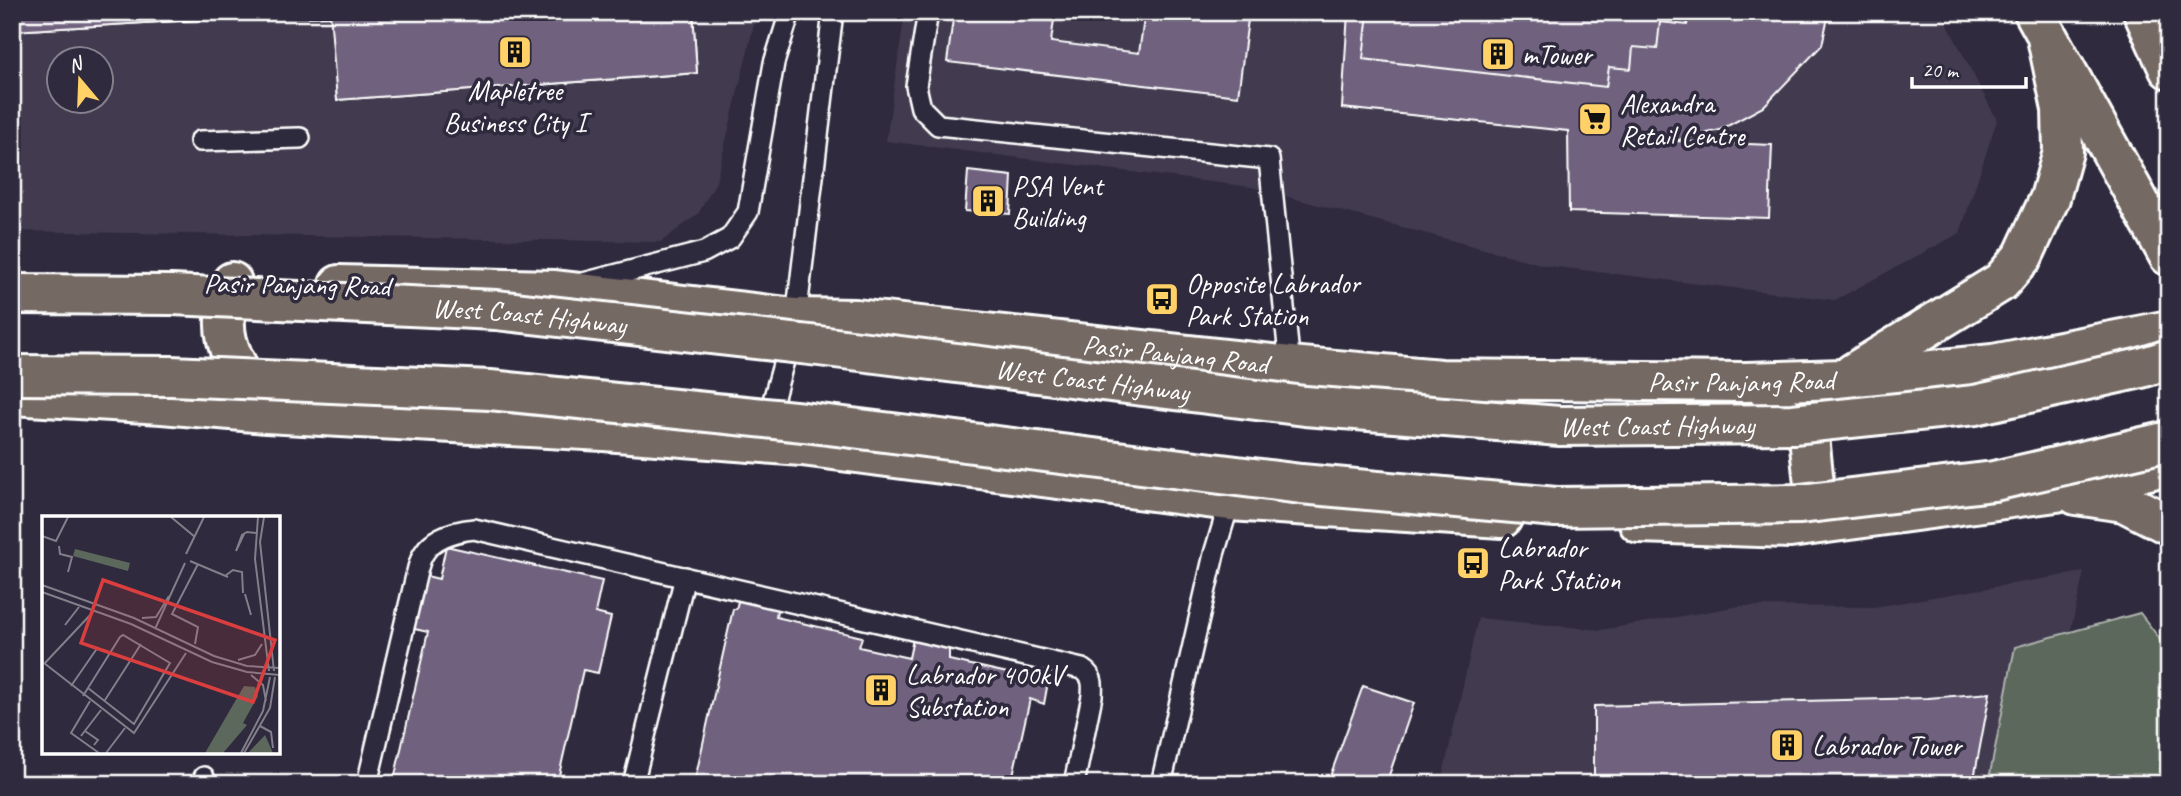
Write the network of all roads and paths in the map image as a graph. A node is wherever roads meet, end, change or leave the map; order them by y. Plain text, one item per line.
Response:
1 (790, 12) edge
2 (833, 12) edge
3 (928, 12) edge
4 (2143, 12) edge
5 (2164, 12) edge
6 (2169, 18) edge
7 (2040, 25) edge
8 (2169, 69) edge
9 (300, 138) dead end
10 (200, 142) dead end
11 (2169, 256) edge
12 (232, 282) junction
13 (12, 284) edge
14 (555, 290) junction
15 (12, 294) edge
16 (796, 317) junction
17 (2169, 330) edge
18 (2169, 359) edge
19 (1290, 366) junction
20 (1843, 379) junction
21 (1745, 382) junction
22 (13, 393) edge
23 (266, 413) junction
24 (2169, 441) edge
25 (762, 444) junction
26 (2169, 465) edge
27 (2056, 492) junction
28 (1230, 501) junction
29 (1818, 523) junction
30 (2169, 525) edge
31 (685, 577) junction
32 (367, 784) edge
33 (633, 784) edge
34 (1074, 784) edge
35 (1161, 784) edge

1 - 14 lane
2 - 16 lane
3 - 19 lane
4 - 8 main road
5 - 6 main road
7 - 11 main road
7 - 20 main road
9 - 10 lane
12 - 13 main road, Pasir Panjang Road
12 - 14 main road, Pasir Panjang Road
12 - 23 main road
14 - 16 main road, Pasir Panjang Road
15 - 18 main road, West Coast Highway, bridge
16 - 19 main road, Pasir Panjang Road
16 - 25 lane
17 - 20 main road, Pasir Panjang Road
19 - 21 main road, Pasir Panjang Road
20 - 21 main road, Pasir Panjang Road
21 - 29 main road
22 - 23 main road
22 - 24 main road, bridge
23 - 25 main road
25 - 28 main road
26 - 27 main road
27 - 29 main road
27 - 30 main road
28 - 29 main road
28 - 35 lane
31 - 32 lane
31 - 33 lane
31 - 34 lane

